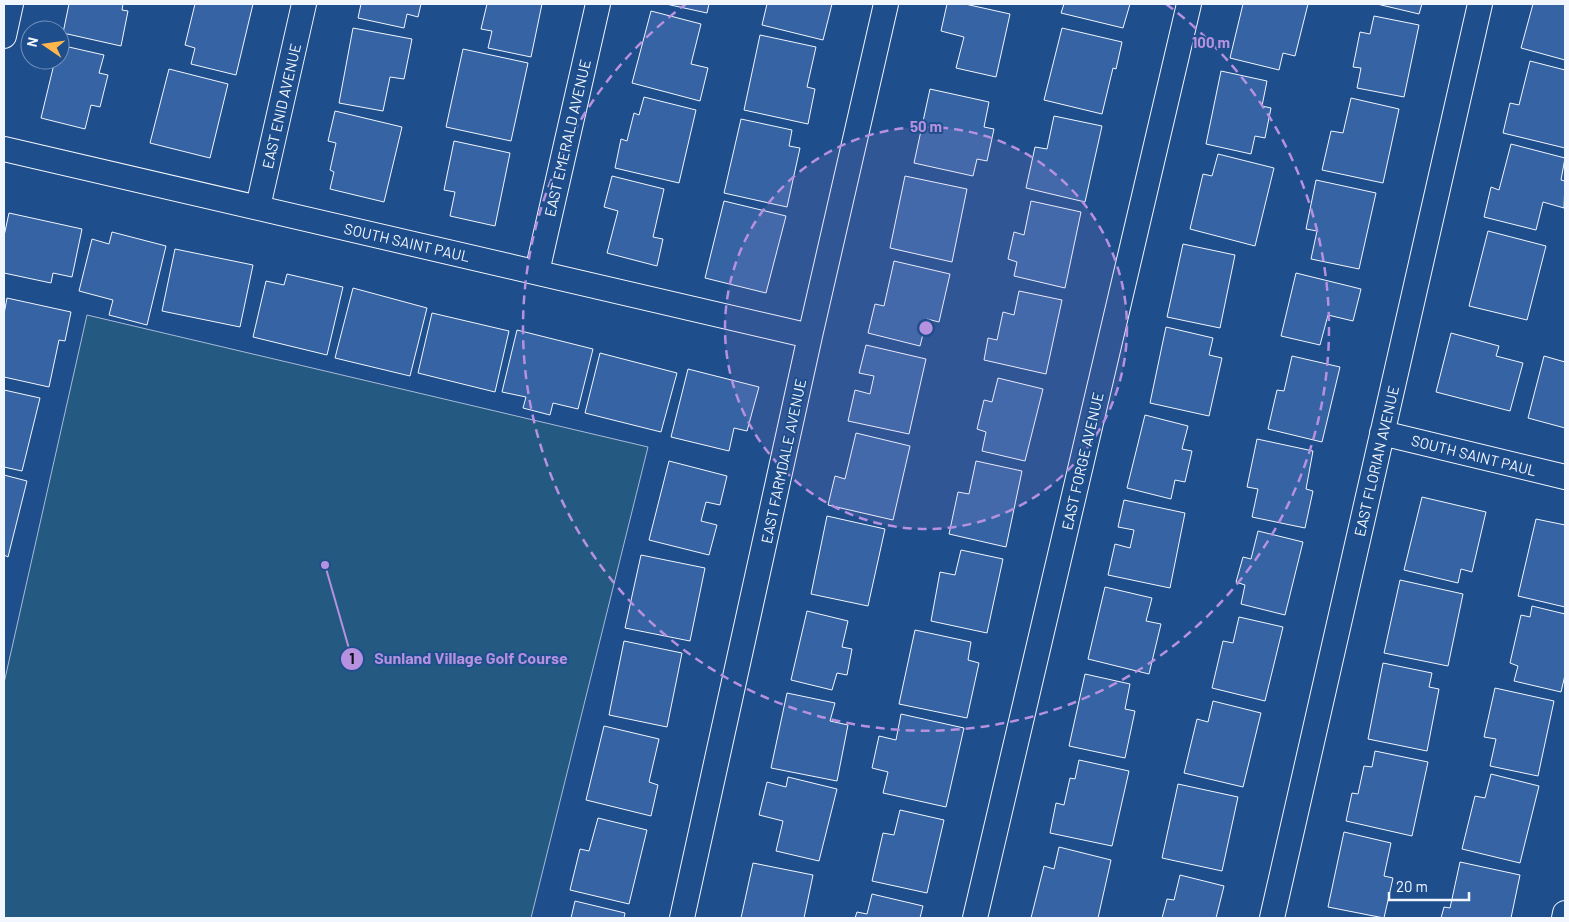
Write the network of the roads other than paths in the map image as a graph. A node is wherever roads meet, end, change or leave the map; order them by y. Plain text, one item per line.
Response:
1 (11, 4) edge
2 (304, 4) edge
3 (598, 4) edge
4 (886, 4) edge
5 (1189, 4) edge
6 (1480, 4) edge
7 (4, 36) edge
8 (4, 149) edge
9 (258, 207) junction
10 (536, 272) junction
11 (810, 336) junction
12 (1382, 433) junction
13 (1565, 477) edge
14 (1565, 913) edge
15 (682, 918) edge
16 (975, 918) edge
17 (1272, 918) edge
18 (1564, 918) edge

1 - 7 street
2 - 9 street, EAST ENID AVENUE
3 - 10 street, EAST EMERALD AVENUE
4 - 11 street, EAST FARMDALE AVENUE
5 - 16 street, EAST FORGE AVENUE
6 - 12 street, EAST FLORIAN AVENUE
8 - 9 street, SOUTH SAINT PAUL
9 - 10 street, SOUTH SAINT PAUL
10 - 11 street, SOUTH SAINT PAUL
11 - 15 street, EAST FARMDALE AVENUE
12 - 13 street, SOUTH SAINT PAUL
12 - 17 street, EAST FLORIAN AVENUE
14 - 18 street

